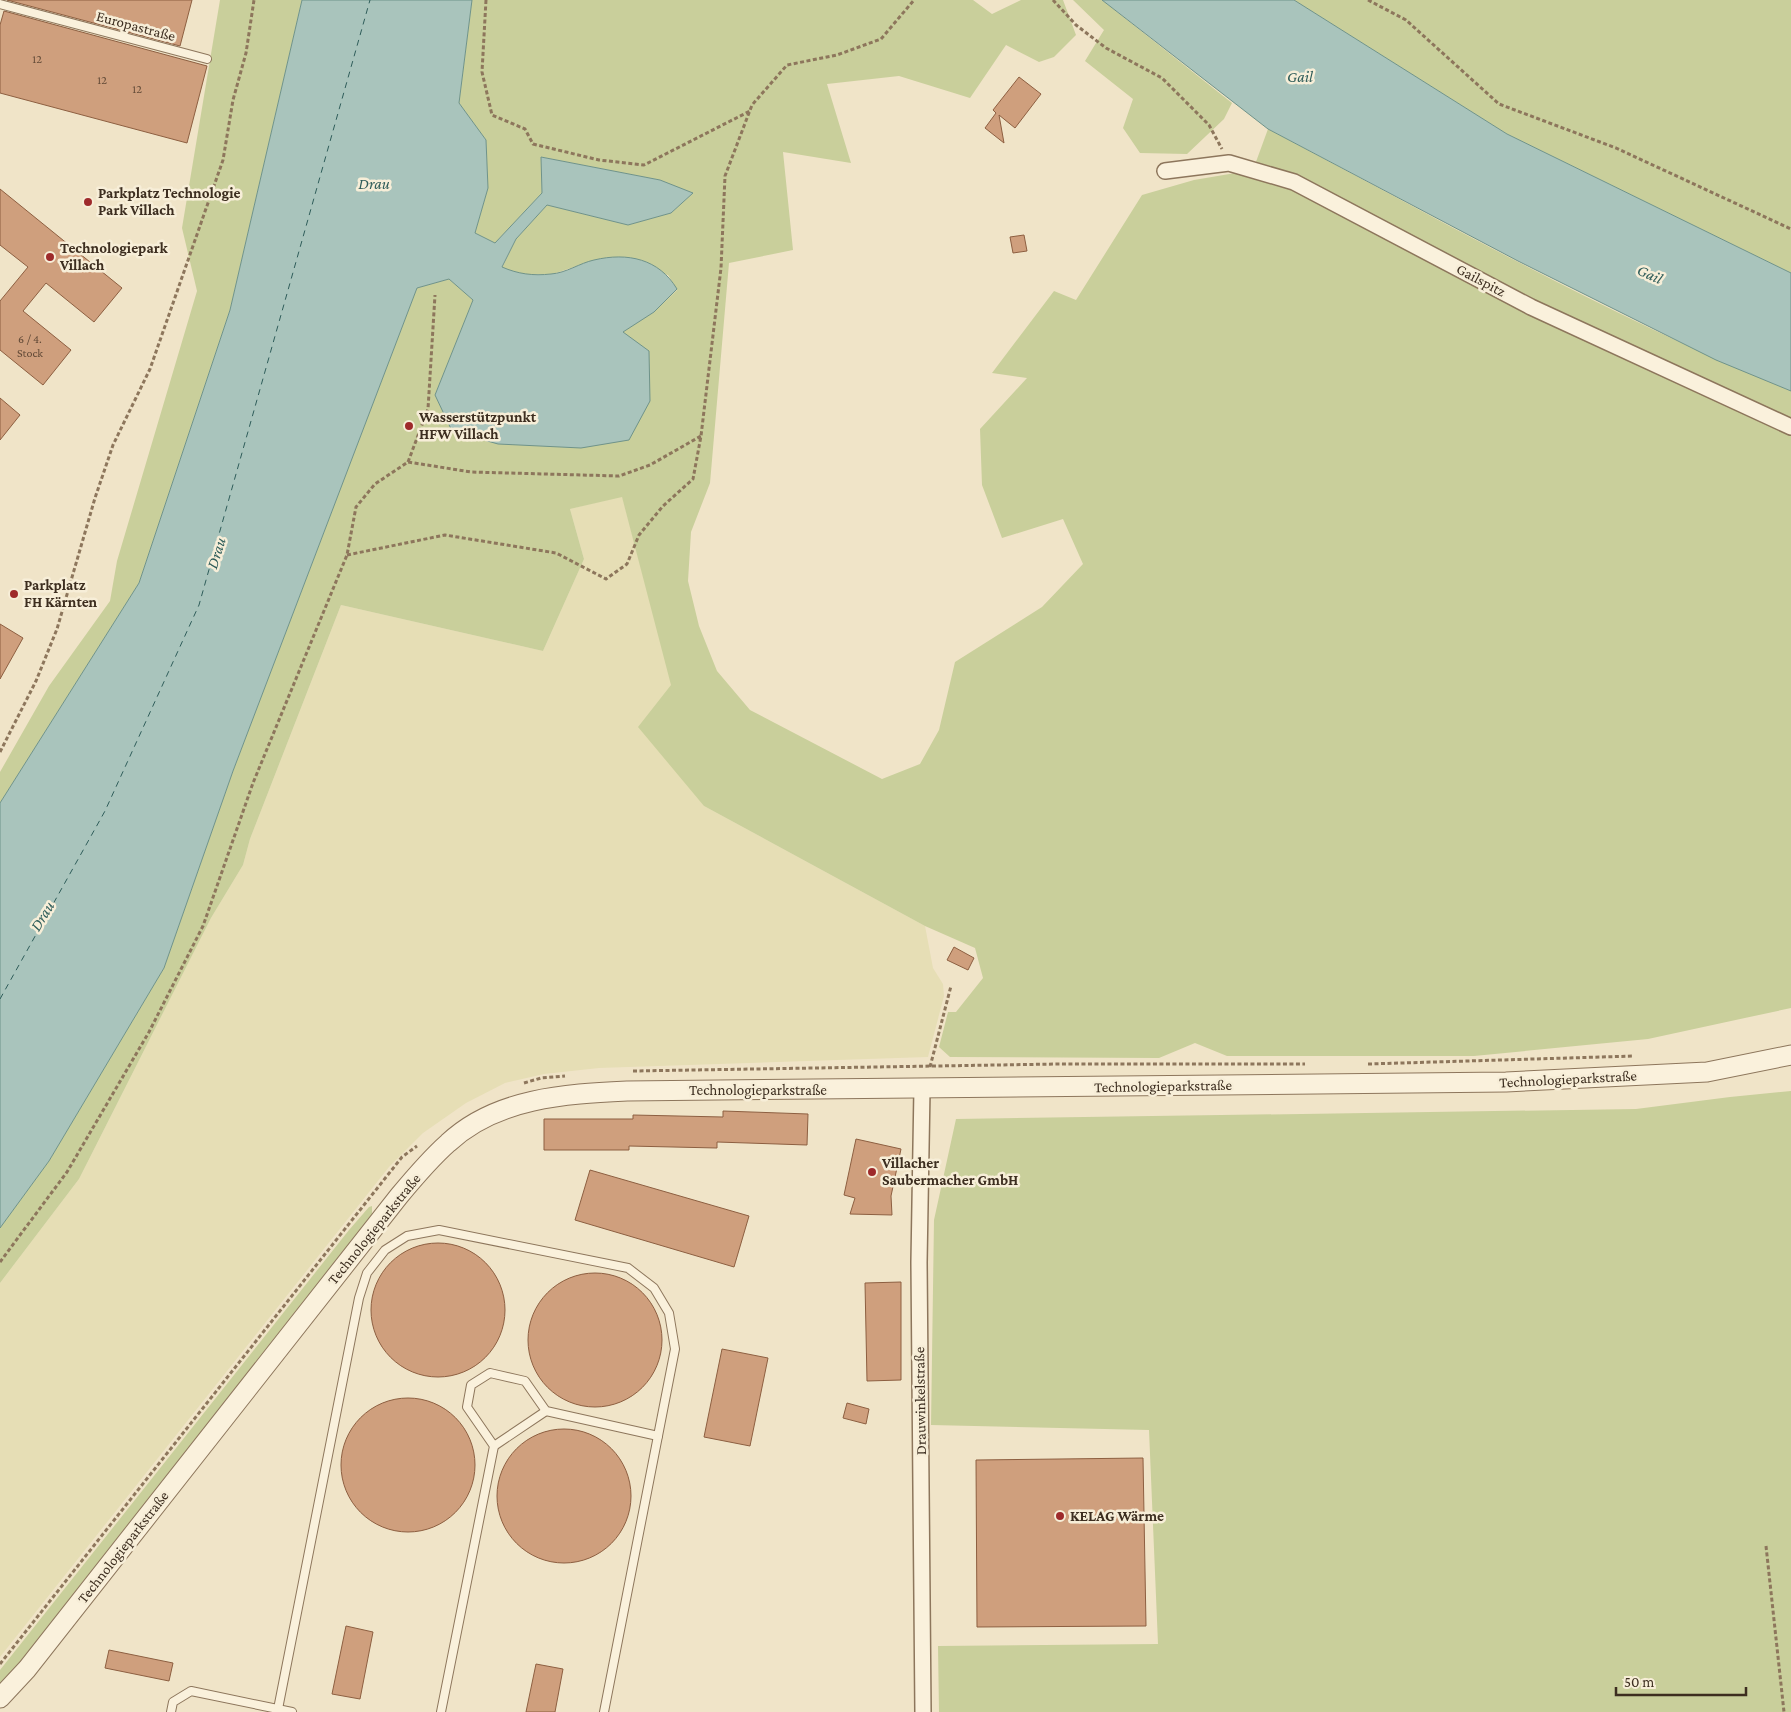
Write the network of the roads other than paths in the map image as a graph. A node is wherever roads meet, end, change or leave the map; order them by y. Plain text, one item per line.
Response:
1 (0, 4) edge
2 (207, 59) dead end
3 (1165, 171) dead end
4 (1791, 428) edge
5 (1791, 1055) edge
6 (922, 1089) junction
7 (546, 1411) junction
8 (658, 1436) junction
9 (494, 1446) junction
10 (0, 1698) edge
11 (278, 1709) junction
12 (171, 1712) edge
13 (292, 1712) edge
14 (441, 1712) edge
15 (604, 1712) edge
16 (923, 1712) edge

1 - 2 lane, Europastraße
3 - 4 street, Gailspitz
5 - 6 street, Technologieparkstraße
6 - 10 street, Technologieparkstraße
6 - 16 street, Drauwinkelstraße
7 - 8 lane
7 - 9 lane
7 - 9 lane
8 - 11 lane
8 - 15 lane
9 - 14 lane
11 - 12 lane
11 - 13 lane

